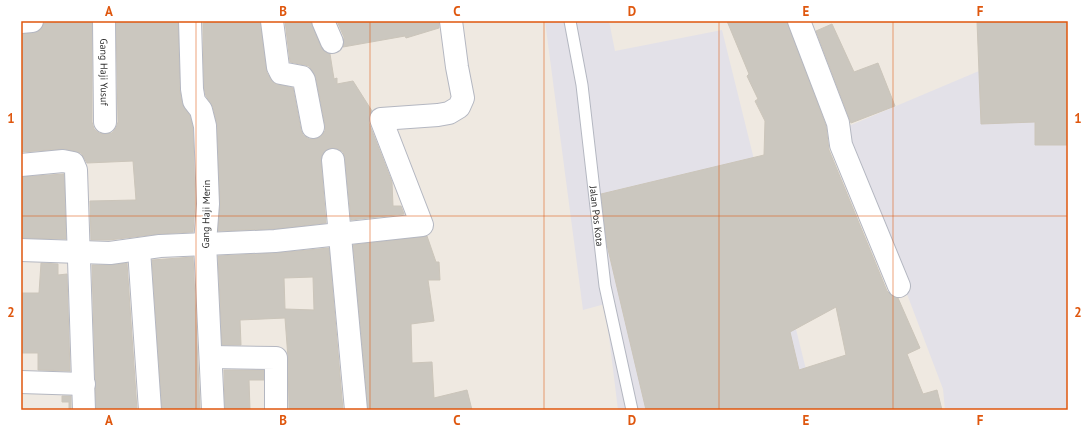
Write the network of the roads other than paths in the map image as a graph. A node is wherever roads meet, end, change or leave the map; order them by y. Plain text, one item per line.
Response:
1 (32, 21) edge
2 (104, 21) edge
3 (190, 21) edge
4 (272, 21) edge
5 (323, 21) edge
6 (451, 21) edge
7 (570, 21) edge
8 (799, 21) edge
9 (21, 22) edge
10 (332, 42) dead end
11 (105, 122) dead end
12 (312, 127) dead end
13 (333, 160) dead end
14 (21, 165) edge
15 (338, 233) junction
16 (206, 243) junction
17 (21, 250) edge
18 (139, 250) junction
19 (78, 253) junction
20 (899, 286) dead end
21 (211, 357) junction
22 (21, 382) edge
23 (84, 384) junction
24 (84, 410) edge
25 (150, 410) edge
26 (213, 410) edge
27 (276, 410) edge
28 (356, 410) edge
29 (632, 410) edge

1 - 9 street
2 - 11 street, Gang Haji Yusuf
3 - 16 street, Gang Haji Merin
4 - 12 street
5 - 10 street
6 - 15 street
7 - 29 lane, Jalan Pos Kota
8 - 20 street
13 - 15 street
14 - 19 street
15 - 16 street
15 - 28 street
16 - 18 street
16 - 21 street, Gang Haji Merin
17 - 19 street
18 - 19 street
18 - 25 street
19 - 23 street
21 - 26 street, Gang Haji Merin
21 - 27 street
22 - 23 street
23 - 24 street

